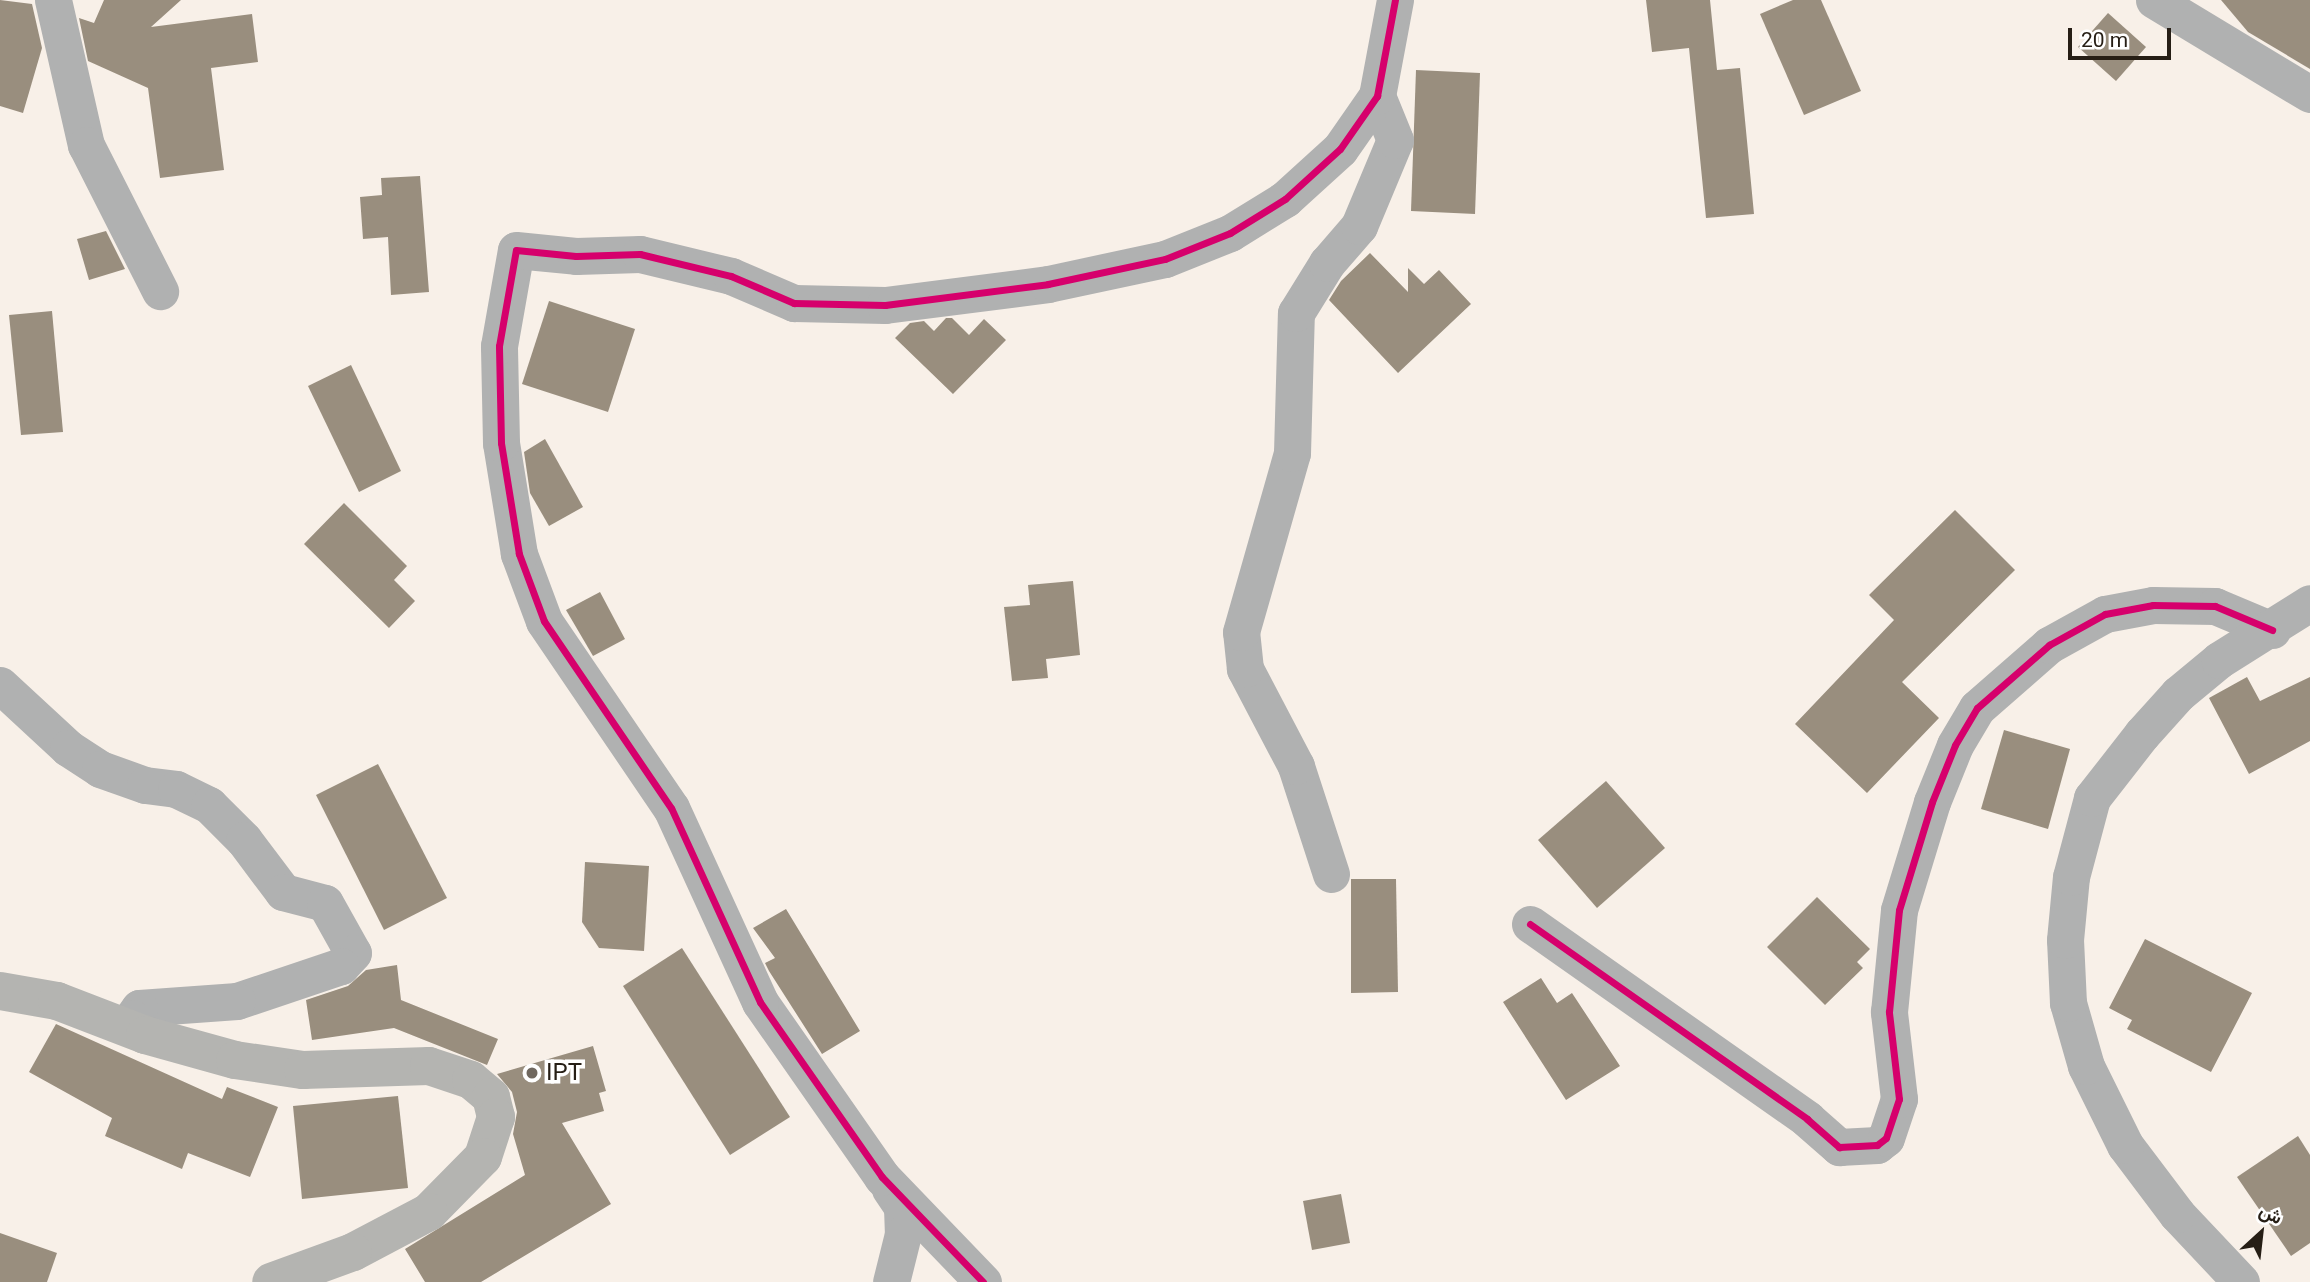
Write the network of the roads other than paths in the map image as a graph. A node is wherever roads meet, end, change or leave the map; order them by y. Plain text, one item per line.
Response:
1 (53, 0) edge
2 (1395, 0) edge
3 (2154, 0) edge
4 (2310, 94) edge
5 (1377, 96) junction
6 (160, 291) dead end
7 (2310, 603) edge
8 (2272, 631) junction
9 (0, 685) edge
10 (1331, 874) dead end
11 (1530, 924) dead end
12 (0, 991) edge
13 (145, 1035) junction
14 (882, 1177) junction
15 (271, 1282) edge
16 (891, 1282) edge
17 (984, 1282) edge
18 (2241, 1282) edge

1 - 6 street
2 - 5 street
3 - 4 street
5 - 10 street
5 - 14 street
7 - 8 street
8 - 11 street
8 - 18 street
9 - 13 street
12 - 13 main road
13 - 15 main road
14 - 16 street
14 - 17 street

